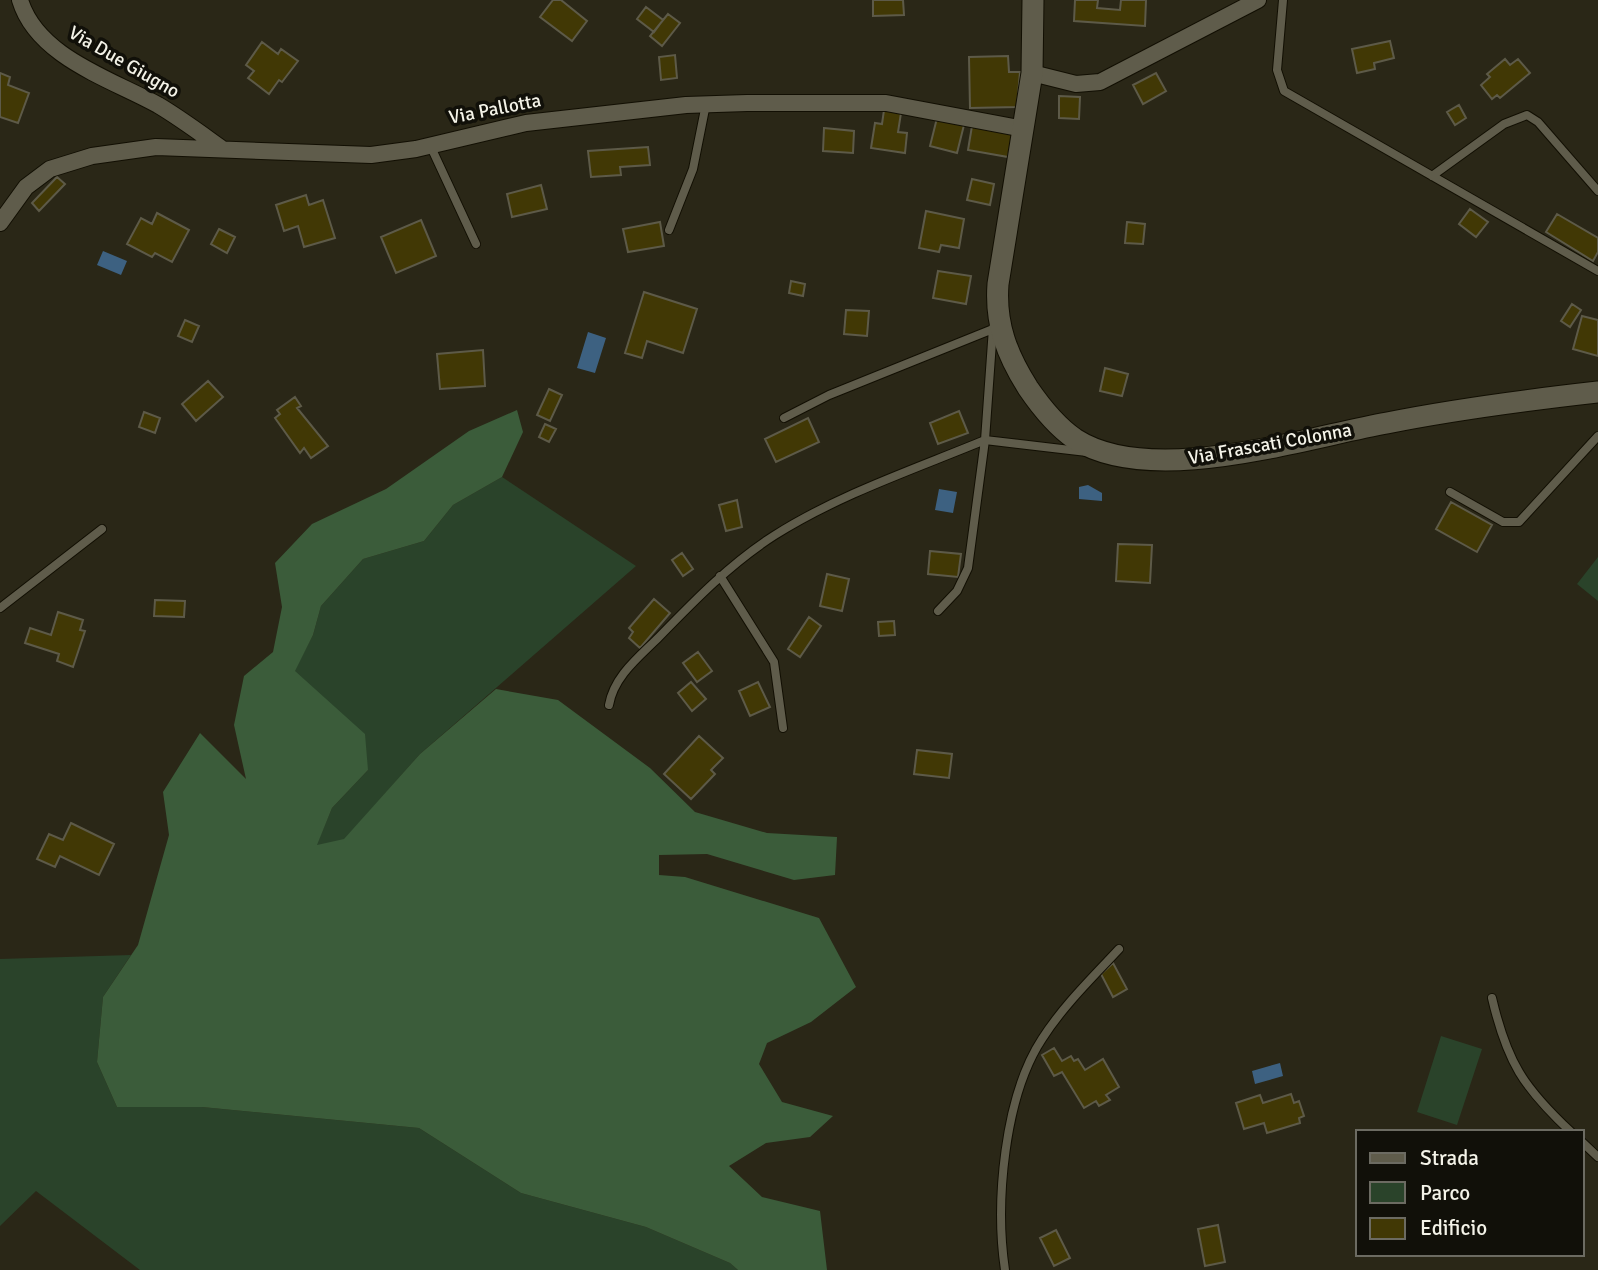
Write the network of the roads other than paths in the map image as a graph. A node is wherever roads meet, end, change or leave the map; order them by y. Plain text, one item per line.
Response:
1 (20, 0) edge
2 (1033, 0) edge
3 (1258, 0) edge
4 (1283, 0) edge
5 (1032, 72) junction
6 (706, 104) junction
7 (1024, 129) junction
8 (430, 145) junction
9 (220, 148) junction
10 (1432, 176) junction
11 (1598, 191) edge
12 (0, 223) edge
13 (668, 230) dead end
14 (476, 244) dead end
15 (1598, 271) edge
16 (998, 284) junction
17 (993, 330) junction
18 (1598, 392) edge
19 (784, 418) dead end
20 (1598, 436) edge
21 (985, 440) junction
22 (1145, 459) junction
23 (1450, 492) dead end
24 (102, 529) dead end
25 (720, 576) junction
26 (0, 608) edge
27 (938, 611) dead end
28 (610, 705) dead end
29 (783, 728) dead end
30 (1119, 949) dead end
31 (1492, 998) dead end
32 (1570, 1130) edge
33 (1584, 1144) edge
34 (1598, 1157) edge
35 (1005, 1270) edge

1 - 9 street, Via Due Giugno
2 - 5 street, Via Frascati Colonna
3 - 5 street
4 - 10 lane
5 - 7 street, Via Frascati Colonna
6 - 7 street, Via Pallotta
6 - 8 street, Via Pallotta
6 - 13 lane
7 - 16 street, Via Frascati Colonna
8 - 9 street, Via Pallotta
8 - 14 lane
9 - 12 street, Via Pallotta
10 - 11 lane
10 - 15 lane
16 - 17 lane
16 - 22 street, Via Frascati Colonna
17 - 19 lane
17 - 21 lane
18 - 22 street, Via Frascati Colonna
20 - 23 lane
21 - 22 lane
21 - 25 lane
21 - 27 lane
24 - 26 lane
25 - 28 lane
25 - 29 lane
30 - 35 lane
31 - 32 lane
33 - 34 lane

